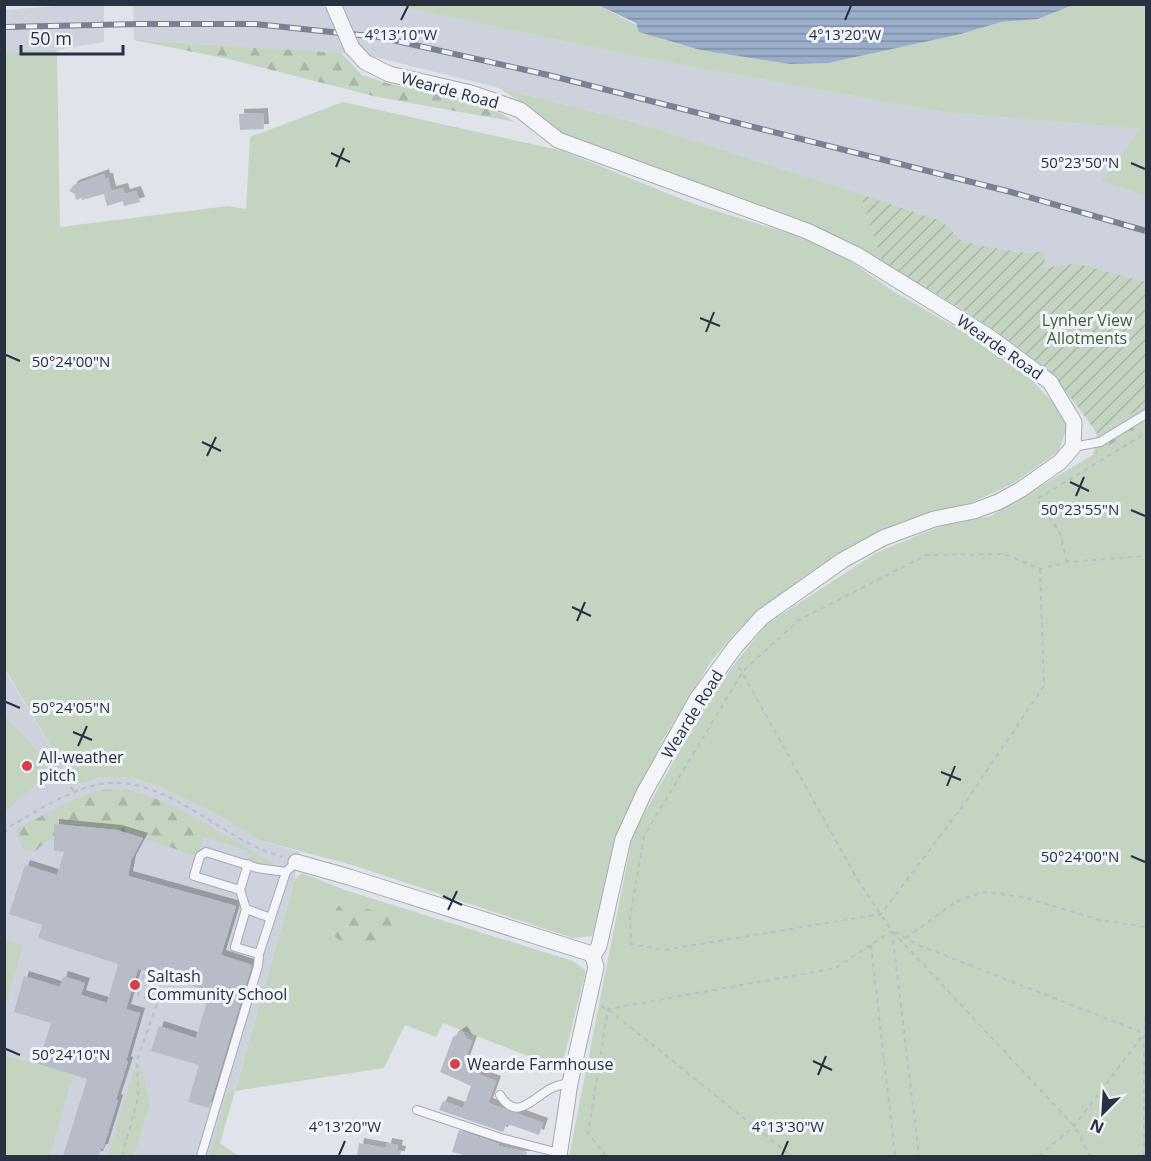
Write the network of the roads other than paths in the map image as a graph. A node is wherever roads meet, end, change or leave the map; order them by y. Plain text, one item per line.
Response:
1 (333, 4) edge
2 (1146, 414) edge
3 (1073, 447) junction
4 (248, 864) junction
5 (291, 867) junction
6 (240, 890) junction
7 (246, 909) junction
8 (271, 918) junction
9 (260, 954) junction
10 (593, 956) junction
11 (570, 1083) junction
12 (500, 1095) dead end
13 (417, 1110) dead end
14 (559, 1155) edge
15 (201, 1156) edge

1 - 3 street, Wearde Road, bridge
2 - 3 lane
3 - 10 street, Wearde Road
4 - 5 lane
4 - 6 lane
4 - 6 lane
5 - 8 lane
5 - 10 street
6 - 7 lane
7 - 8 lane
7 - 9 lane
8 - 9 lane
9 - 15 lane
10 - 11 street, Wearde Road
11 - 12 lane
11 - 14 street, Wearde Road
13 - 14 lane

